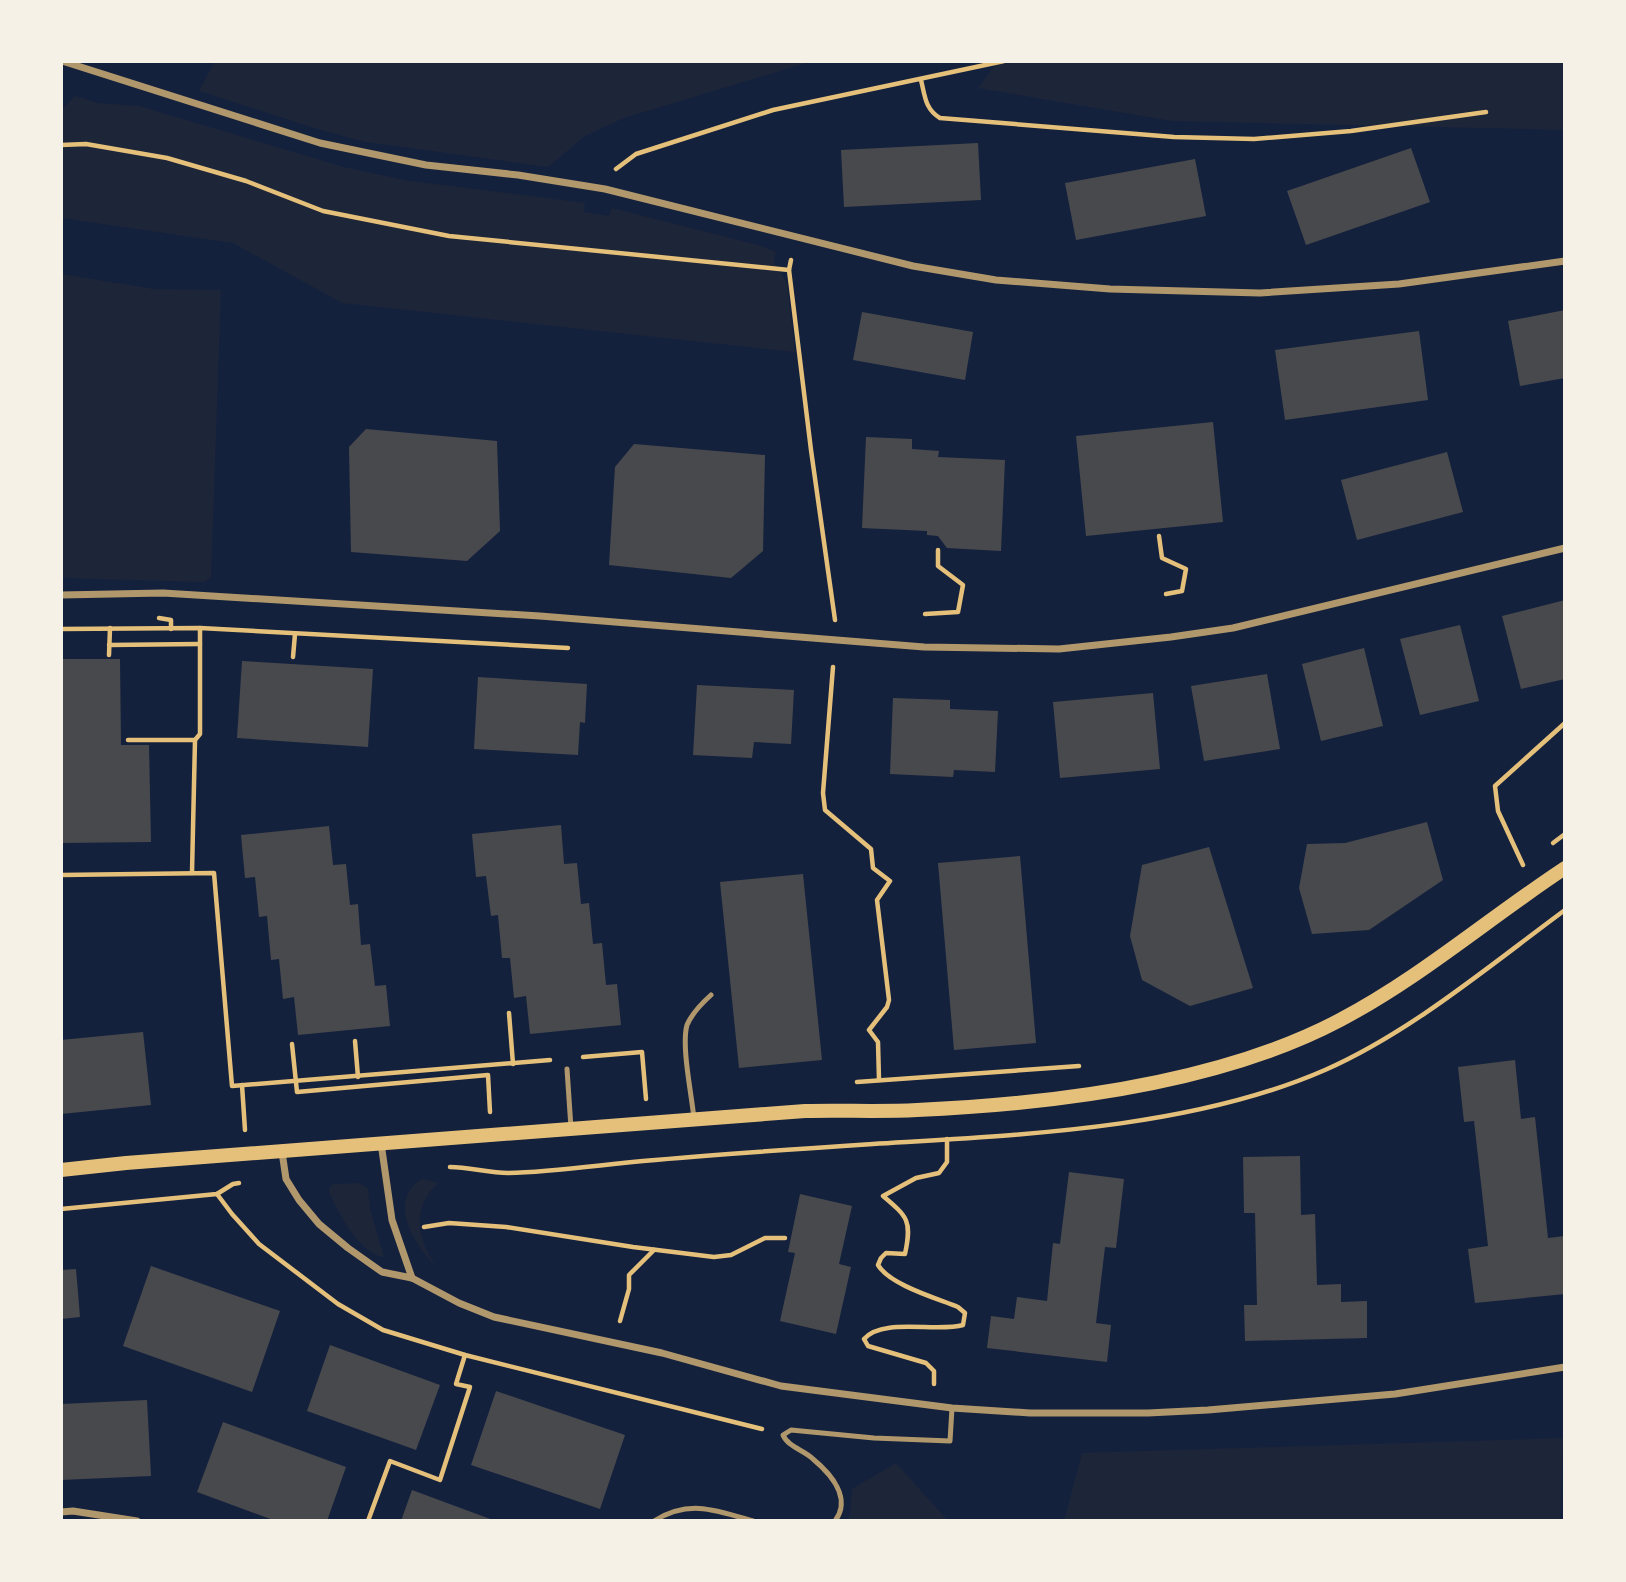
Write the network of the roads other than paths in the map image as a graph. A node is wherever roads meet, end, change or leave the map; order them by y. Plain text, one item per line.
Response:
1 (62, 61) edge
2 (1565, 261) edge
3 (1565, 548) edge
4 (61, 595) edge
5 (1565, 868) edge
6 (711, 995) dead end
7 (566, 1069) dead end
8 (694, 1119) junction
9 (571, 1128) junction
10 (381, 1143) junction
11 (282, 1152) junction
12 (61, 1170) edge
13 (412, 1278) junction
14 (1565, 1367) edge
15 (952, 1408) junction
16 (61, 1512) edge
17 (137, 1521) edge
18 (654, 1521) edge
19 (753, 1521) edge
20 (835, 1521) edge

1 - 2 street
3 - 4 street
5 - 8 main road
6 - 8 lane
7 - 9 lane
8 - 9 main road
9 - 10 main road
10 - 11 main road
10 - 13 street
11 - 12 main road
11 - 13 street
13 - 15 street
14 - 15 street
15 - 20 lane
16 - 17 street
18 - 19 lane

